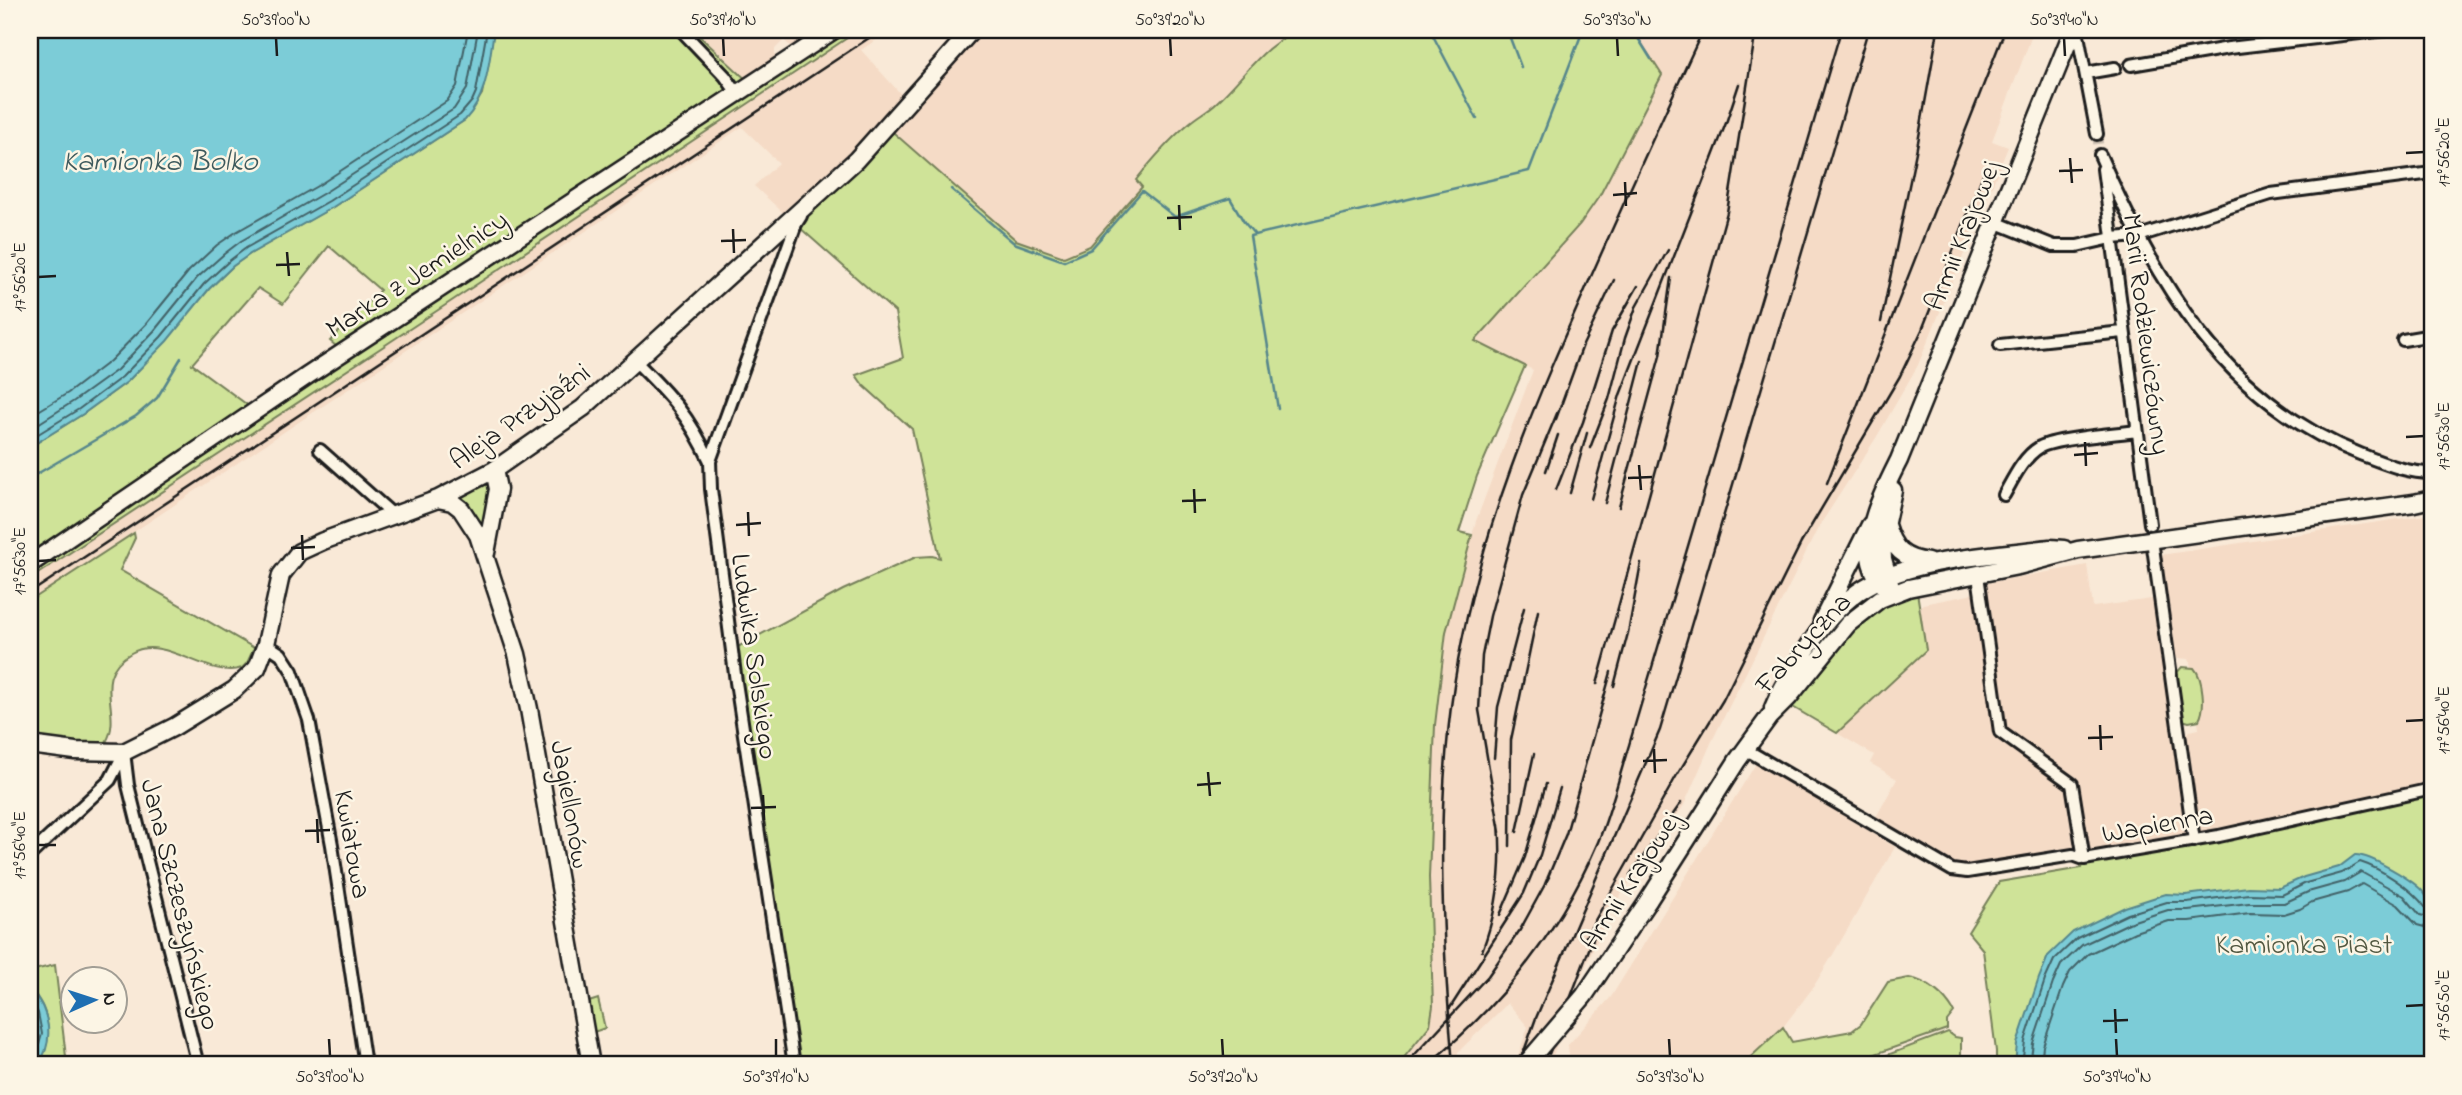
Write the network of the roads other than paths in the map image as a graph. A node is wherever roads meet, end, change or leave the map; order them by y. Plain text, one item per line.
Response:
1 (681, 30) edge
2 (834, 30) edge
3 (972, 30) edge
4 (2075, 30) edge
5 (2386, 30) edge
6 (2131, 65) dead end
7 (2115, 68) dead end
8 (2086, 73) junction
9 (737, 93) junction
10 (2097, 134) tunnel mouth
11 (2432, 173) edge
12 (813, 199) junction
13 (1995, 222) junction
14 (2139, 236) junction
15 (2112, 238) junction
16 (2123, 331) junction
17 (2432, 335) edge
18 (2403, 340) dead end
19 (2000, 345) dead end
20 (635, 361) junction
21 (2137, 431) junction
22 (320, 450) dead end
23 (710, 461) junction
24 (494, 470) junction
25 (2432, 473) edge
26 (2004, 495) dead end
27 (438, 499) junction
28 (2432, 499) edge
29 (393, 514) junction
30 (1879, 523) junction
31 (2150, 532) junction
32 (2078, 550) junction
33 (486, 556) junction
34 (1934, 563) junction
35 (30, 564) edge
36 (1978, 575) junction
37 (1884, 577) junction
38 (1892, 594) junction
39 (1817, 633) junction
40 (266, 644) junction
41 (1769, 717) junction
42 (30, 745) edge
43 (1745, 749) junction
44 (124, 752) junction
45 (2432, 789) edge
46 (2194, 841) junction
47 (30, 855) edge
48 (2084, 859) junction
49 (198, 1065) edge
50 (365, 1065) edge
51 (591, 1065) edge
52 (794, 1065) edge
53 (1525, 1065) edge

1 - 9 street
2 - 9 street, Marka z Jemielnicy
3 - 12 street, Aleja Przyjaźni
4 - 8 street
4 - 13 street, Armii Krajowej
5 - 6 street
7 - 8 street
8 - 10 street
9 - 35 street, Marka z Jemielnicy
11 - 14 street
12 - 20 street, Aleja Przyjaźni
12 - 23 street, Ludwika Solskiego
13 - 15 street
13 - 30 street, Armii Krajowej
14 - 15 street
14 - 15 street, Marii Rodziewiczówny
14 - 25 street
15 - 16 street, Marii Rodziewiczówny
16 - 19 street
16 - 21 street, Marii Rodziewiczówny
17 - 18 street
20 - 23 street, Ludwika Solskiego
20 - 24 street, Aleja Przyjaźni
21 - 26 street
21 - 31 street, Marii Rodziewiczówny
22 - 29 street
23 - 52 street, Ludwika Solskiego
24 - 27 street, Aleja Przyjaźni
24 - 33 street, Jagiellonów
27 - 29 street, Aleja Przyjaźni
27 - 33 street, Jagiellonów
28 - 31 street, Fabryczna
29 - 40 street, Aleja Przyjaźni
30 - 34 street
30 - 37 street, Armii Krajowej
30 - 39 street
31 - 32 street, Fabryczna
31 - 46 street, Marii Rodziewiczówny
32 - 34 street, Fabryczna
32 - 36 street, Fabryczna
33 - 51 street, Jagiellonów
34 - 37 street, Fabryczna
36 - 38 street, Fabryczna
36 - 48 street, Wapienna
37 - 38 street
37 - 39 street, Fabryczna
38 - 41 street, Fabryczna
39 - 41 street, Fabryczna
40 - 44 street, Aleja Przyjaźni
40 - 50 street, Kwiatowa
41 - 43 street, Armii Krajowej
42 - 44 street, Aleja Przyjaźni
43 - 48 street
43 - 53 street, Armii Krajowej, bridge
44 - 47 street
44 - 49 street, Jana Szczeszyńskiego
45 - 46 street, Wapienna
46 - 48 street, Wapienna

